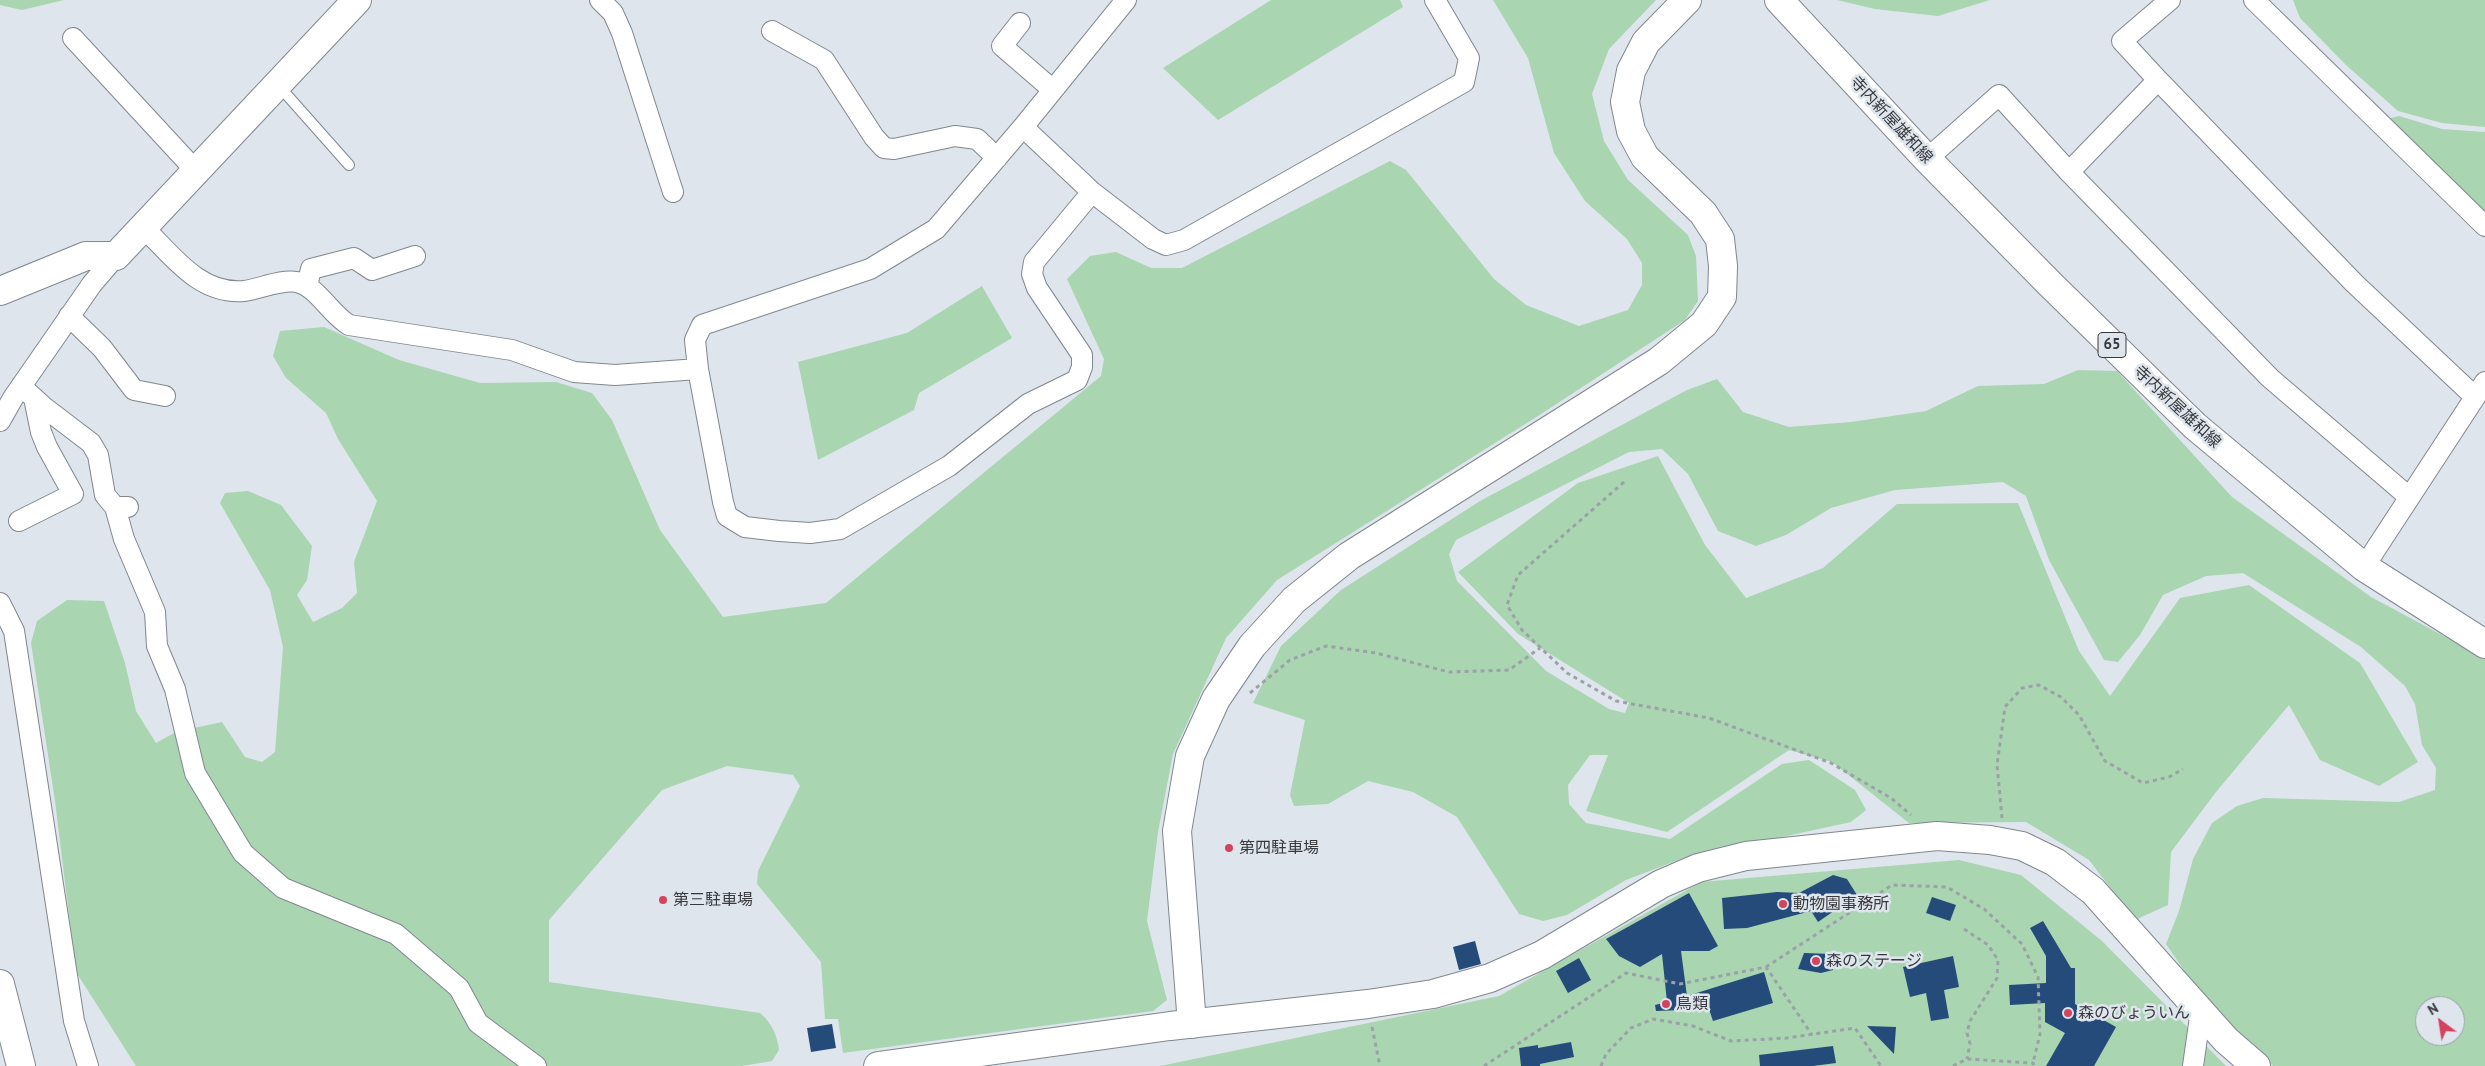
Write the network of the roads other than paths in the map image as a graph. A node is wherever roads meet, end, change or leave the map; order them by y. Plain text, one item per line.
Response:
1 (356, 0) edge
2 (600, 0) edge
3 (1126, 0) edge
4 (1435, 0) edge
5 (1687, 0) edge
6 (1779, 0) edge
7 (2170, 0) edge
8 (2254, 0) edge
9 (1020, 23) dead end
10 (772, 31) dead end
11 (73, 38) dead end
12 (2158, 80) junction
13 (276, 83) junction
14 (1053, 90) junction
15 (1023, 127) junction
16 (997, 158) junction
17 (1928, 159) junction
18 (350, 165) dead end
19 (196, 171) junction
20 (2069, 172) junction
21 (673, 192) dead end
22 (1092, 192) junction
23 (143, 226) junction
24 (2484, 227) edge
25 (116, 256) junction
26 (415, 256) dead end
27 (307, 286) junction
28 (0, 291) edge
29 (69, 316) junction
30 (698, 370) junction
31 (2480, 389) edge
32 (28, 392) junction
33 (165, 396) dead end
34 (0, 420) edge
35 (2409, 497) junction
36 (19, 521) dead end
37 (2364, 567) junction
38 (0, 603) edge
39 (2485, 644) edge
40 (0, 984) edge
41 (2201, 1010) junction
42 (1192, 1024) junction
43 (21, 1066) edge
44 (88, 1066) edge
45 (536, 1066) edge
46 (878, 1066) edge
47 (2193, 1066) edge
48 (2256, 1066) edge

1 - 13 main road
2 - 21 street
3 - 14 street
4 - 22 street
5 - 42 main road
6 - 17 main road, 寺内新屋雄和線 / 65
7 - 12 street
8 - 24 street
9 - 14 street
10 - 16 street
11 - 19 street
12 - 20 street
12 - 31 street
13 - 18 lane
13 - 19 main road
14 - 15 street
15 - 16 street
15 - 22 street
16 - 30 street
17 - 20 street
17 - 37 main road, 寺内新屋雄和線 / 65
19 - 23 main road
20 - 35 street
22 - 30 street
23 - 25 main road
23 - 27 street
25 - 28 main road
25 - 29 street
26 - 27 street
27 - 30 street
29 - 32 street
29 - 33 street
31 - 35 street
32 - 34 street
32 - 36 street
32 - 45 street
35 - 37 street
37 - 39 main road, 寺内新屋雄和線 / 65
38 - 44 street
40 - 43 main road
41 - 42 main road
41 - 47 street
41 - 48 main road
42 - 46 main road

